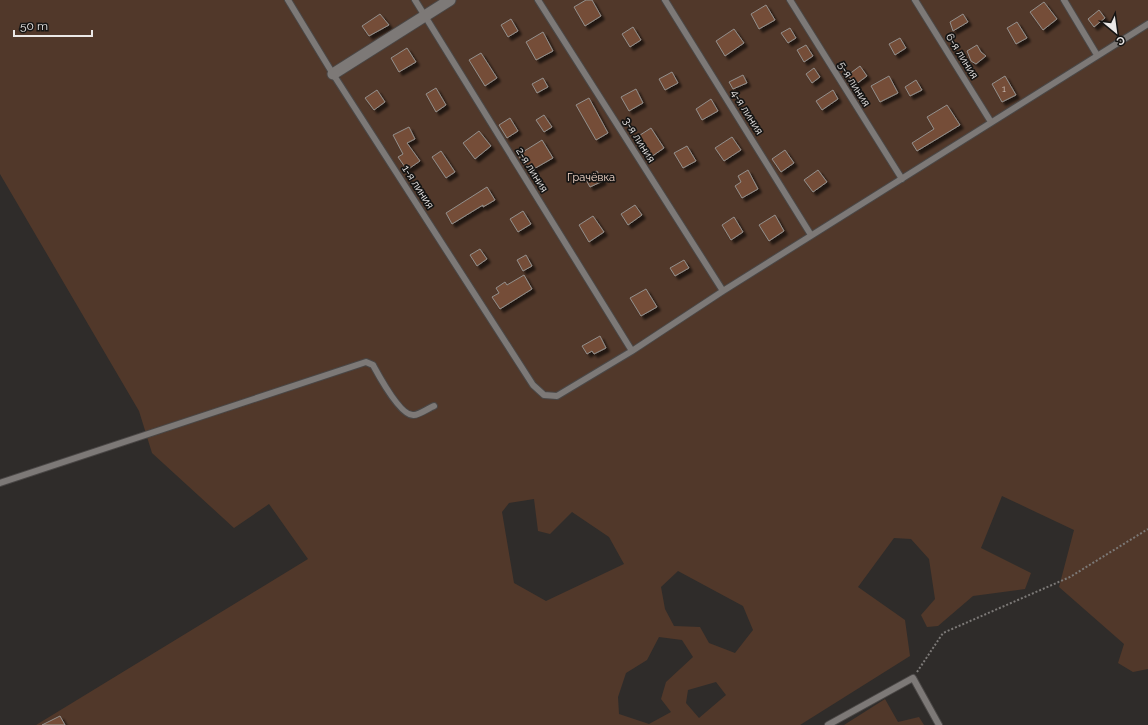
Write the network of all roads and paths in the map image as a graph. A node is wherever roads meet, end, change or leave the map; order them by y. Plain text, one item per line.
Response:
1 (288, 0) edge
2 (415, 0) edge
3 (450, 0) edge
4 (538, 0) edge
5 (665, 0) edge
6 (790, 0) edge
7 (915, 0) edge
8 (1064, 0) edge
9 (425, 15) junction
10 (1148, 24) edge
11 (1098, 55) junction
12 (333, 74) junction
13 (991, 122) junction
14 (902, 179) junction
15 (811, 235) junction
16 (723, 291) junction
17 (632, 351) junction
18 (434, 406) dead end
19 (0, 483) edge
20 (1148, 529) edge
21 (913, 678) junction
22 (828, 725) edge
23 (938, 725) edge

1 - 12 lane, 1-я линия
2 - 9 lane, 2-я линия
3 - 9 street
4 - 16 lane, 3-я линия
5 - 15 lane, 4-я линия
6 - 14 lane, 5-я линия
7 - 13 lane, 6-я линия
8 - 11 lane
9 - 12 street
9 - 17 lane, 2-я линия
10 - 11 lane
11 - 13 lane
12 - 17 lane, 1-я линия
13 - 14 lane
14 - 15 lane
15 - 16 lane
16 - 17 lane
18 - 19 lane
20 - 21 path
21 - 22 lane
21 - 23 lane

